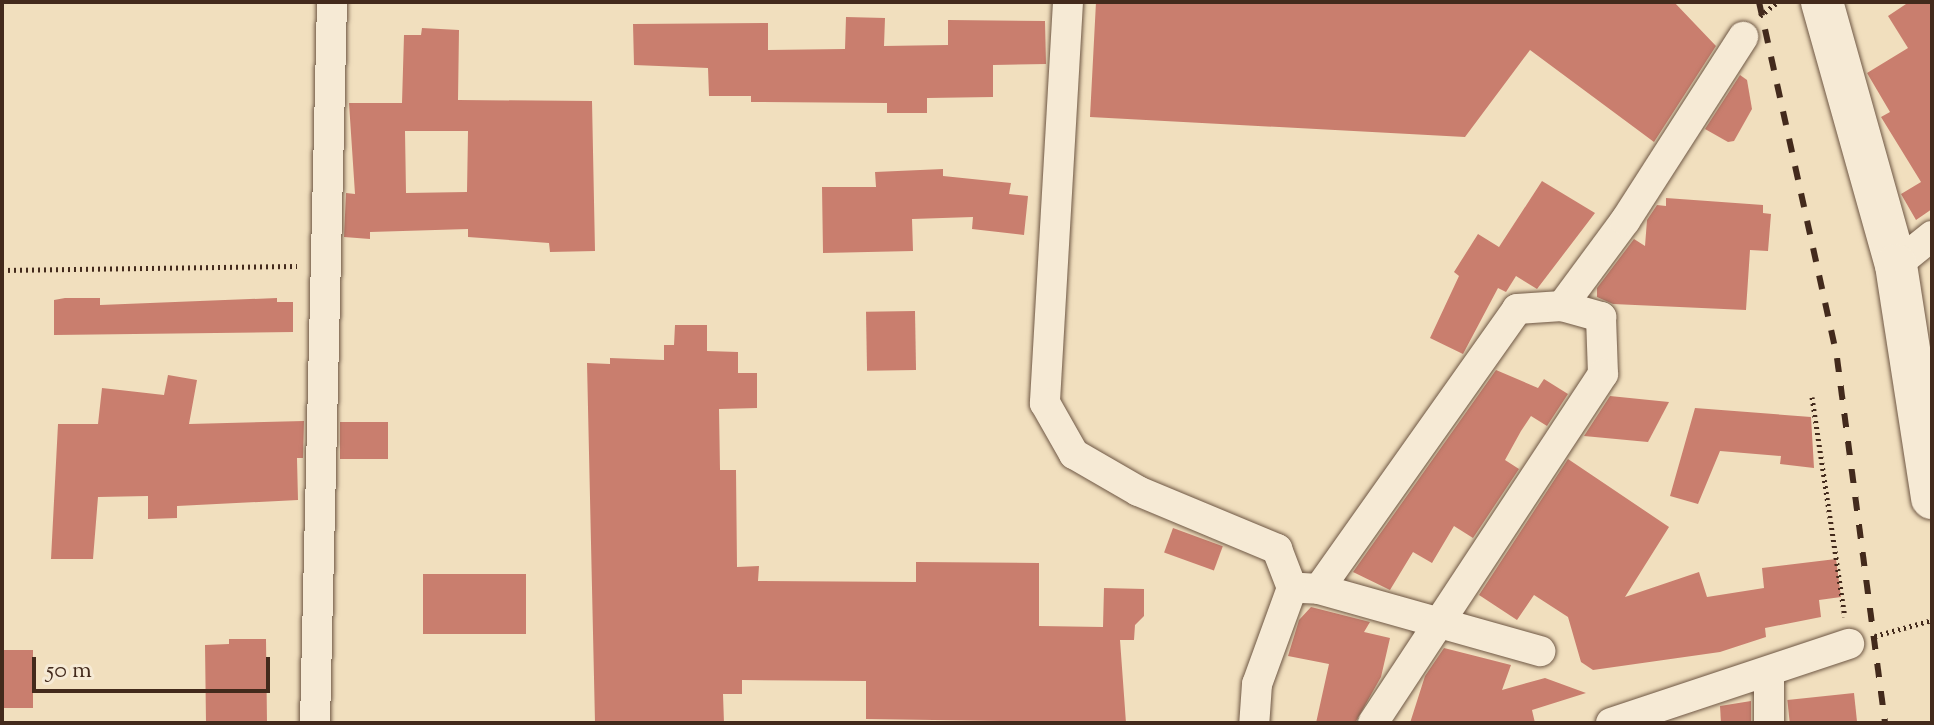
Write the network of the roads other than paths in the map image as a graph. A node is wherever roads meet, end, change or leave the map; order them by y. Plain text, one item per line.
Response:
1 (332, 2) edge
2 (1068, 2) edge
3 (1822, 2) edge
4 (1743, 37) dead end
5 (1932, 236) edge
6 (1896, 265) junction
7 (1562, 306) junction
8 (1932, 498) edge
9 (1305, 588) junction
10 (1438, 622) junction
11 (1849, 644) road end
12 (1540, 651) dead end
13 (1769, 672) junction
14 (315, 723) edge
15 (1254, 723) edge
16 (1373, 723) edge
17 (1611, 723) edge
18 (1769, 723) edge

1 - 14 street
2 - 9 street
3 - 6 street
4 - 7 street
5 - 6 street
6 - 8 street
7 - 9 street
7 - 10 street
9 - 10 street
9 - 15 street
10 - 12 street
10 - 16 street
11 - 13 street
13 - 17 street
13 - 18 street

